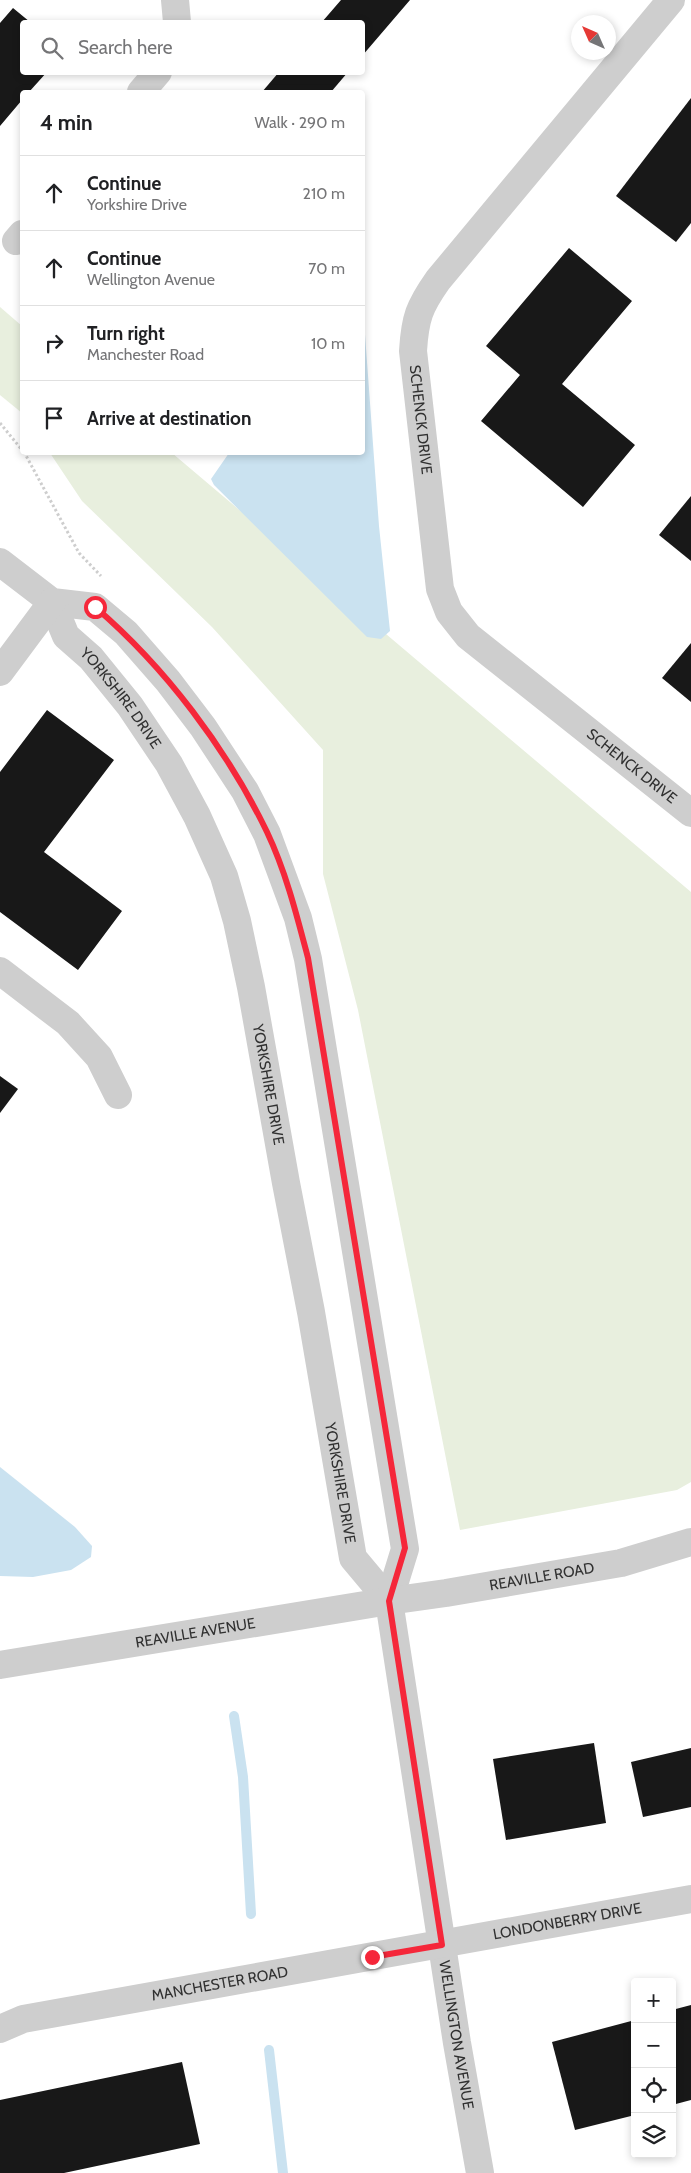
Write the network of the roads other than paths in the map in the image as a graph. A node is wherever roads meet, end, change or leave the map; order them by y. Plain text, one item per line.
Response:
1 (175, 0) edge
2 (671, 0) edge
3 (177, 20) edge
4 (155, 75) edge
5 (143, 90) edge
6 (0, 562) edge
7 (52, 602) junction
8 (0, 672) edge
9 (691, 813) edge
10 (0, 971) edge
11 (118, 1095) dead end
12 (691, 1542) edge
13 (389, 1601) junction
14 (0, 1665) edge
15 (691, 1899) edge
16 (442, 1945) junction
17 (0, 2029) edge
18 (480, 2173) edge

1 - 3 street
2 - 9 street, SCHENCK DRIVE
4 - 5 street
6 - 7 street
7 - 8 street
7 - 13 street, YORKSHIRE DRIVE
7 - 13 street
10 - 11 street
12 - 13 street, REAVILLE ROAD
13 - 14 street, REAVILLE AVENUE
13 - 16 street, WELLINGTON AVENUE
15 - 16 street, LONDONBERRY DRIVE
16 - 17 street, MANCHESTER ROAD
16 - 18 street, WELLINGTON AVENUE

